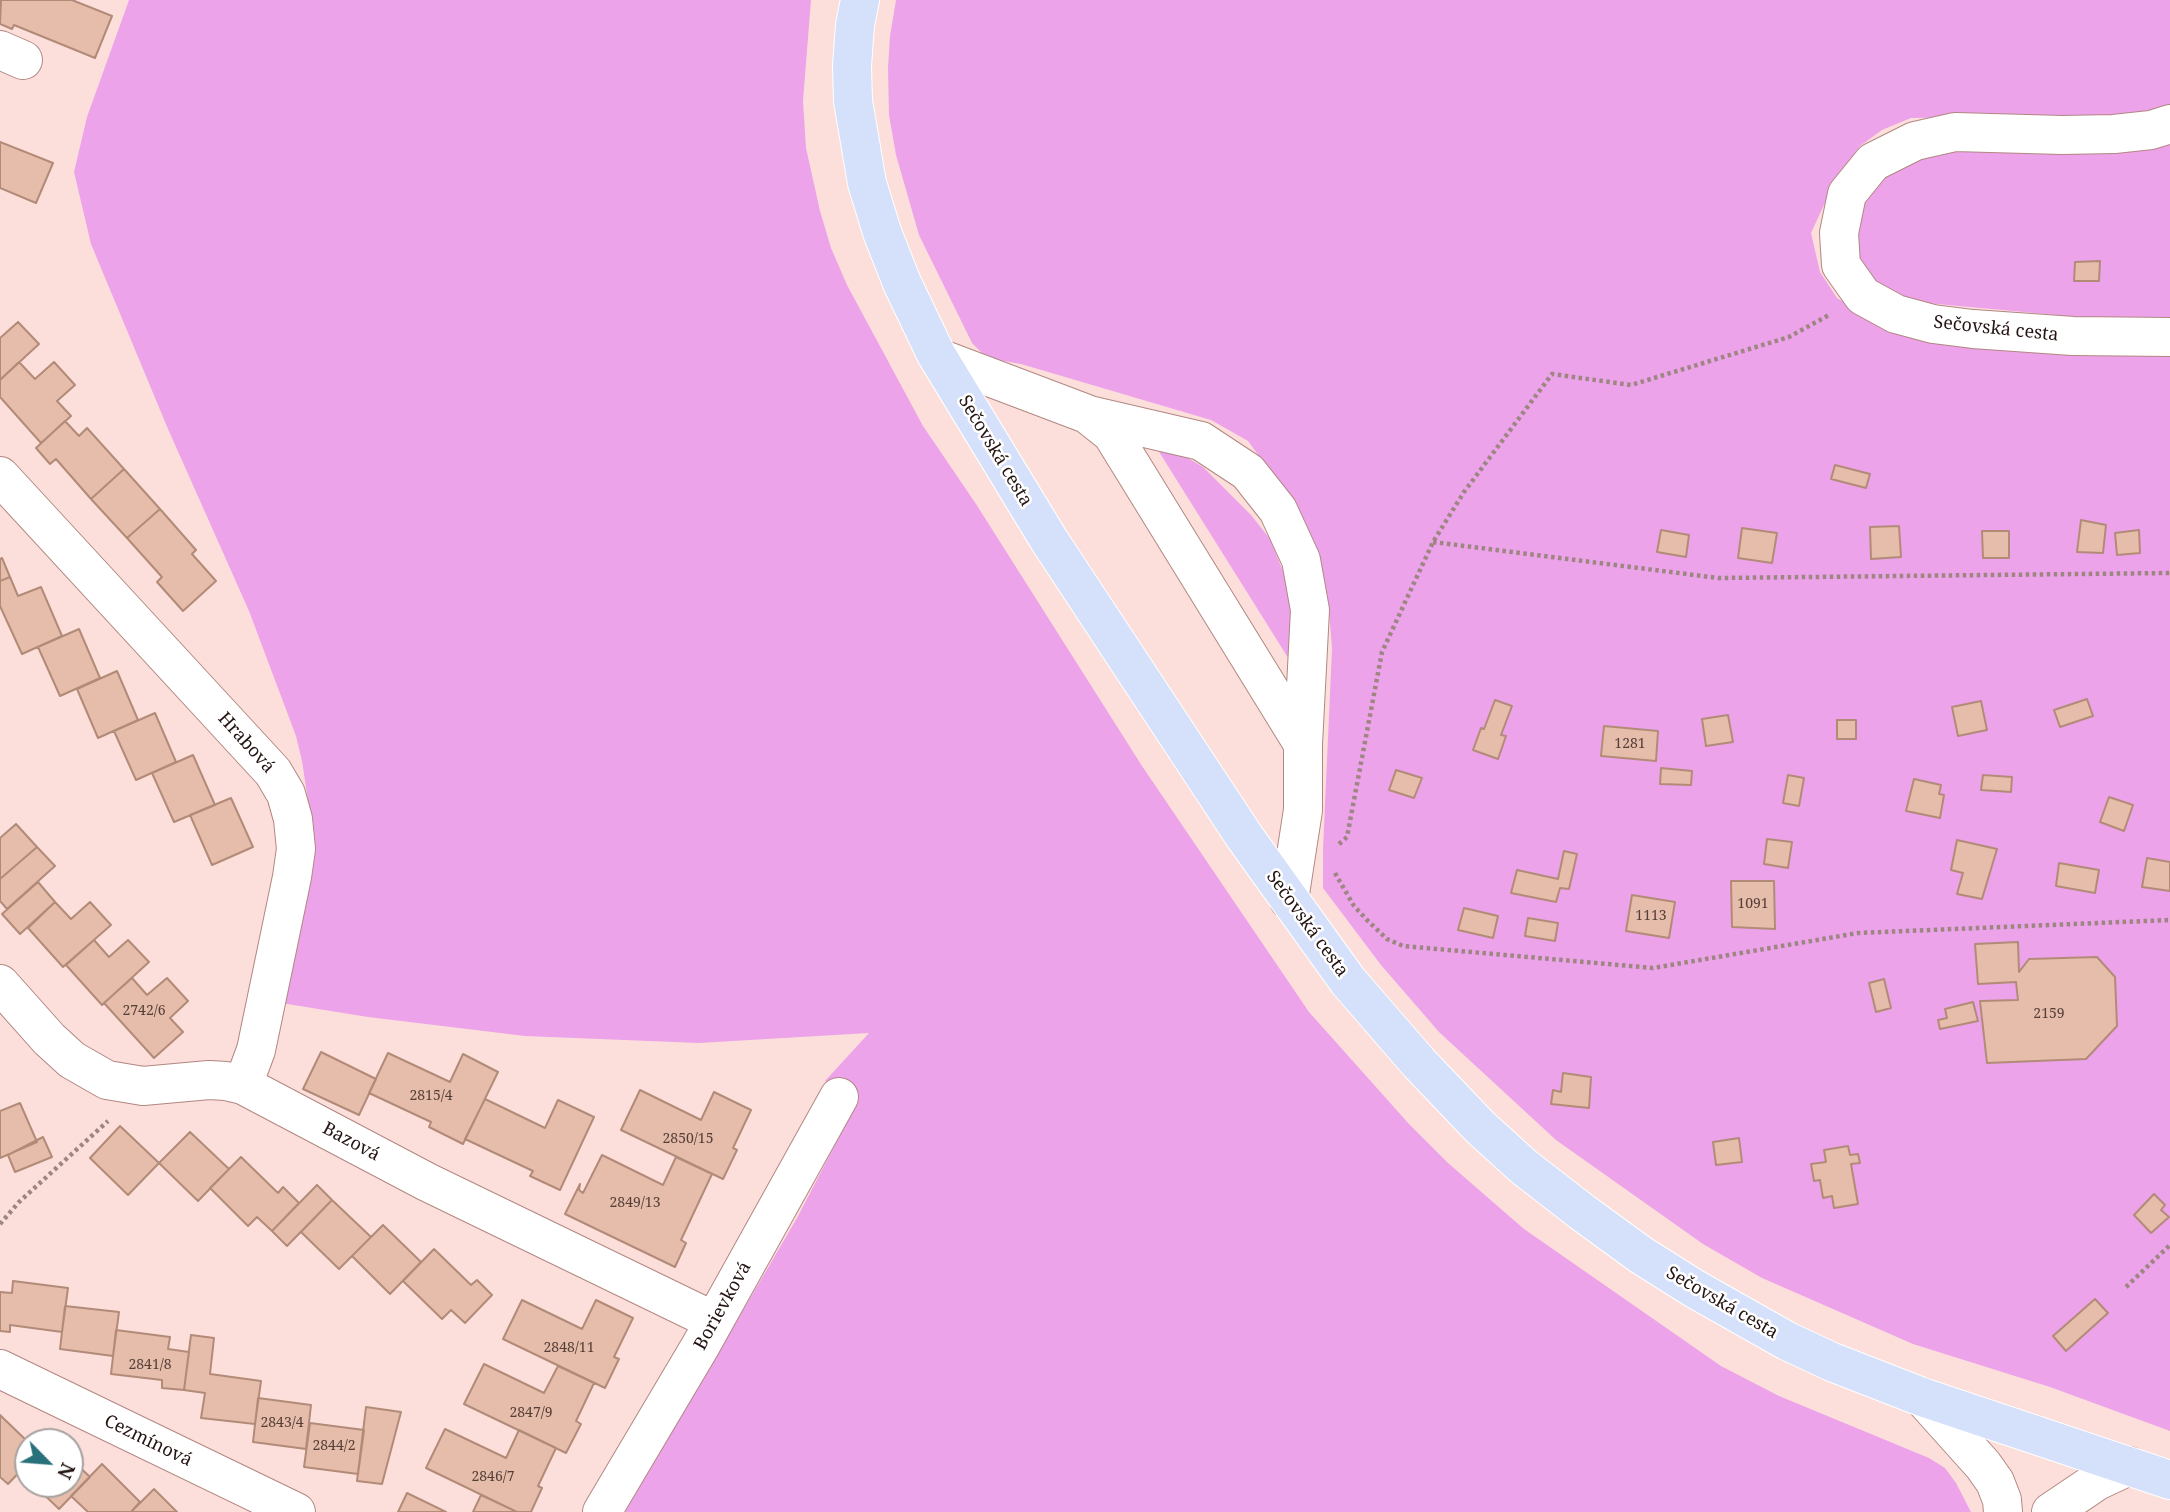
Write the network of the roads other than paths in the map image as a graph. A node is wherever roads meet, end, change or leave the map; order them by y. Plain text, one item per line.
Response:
1 (860, 0) edge
2 (2170, 124) edge
3 (2170, 337) edge
4 (939, 358) junction
5 (1087, 414) junction
6 (0, 476) edge
7 (1303, 744) junction
8 (1289, 901) junction
9 (0, 984) edge
10 (243, 1086) junction
11 (839, 1097) dead end
12 (714, 1321) junction
13 (0, 1370) edge
14 (1922, 1398) junction
15 (2101, 1477) edge
16 (2170, 1480) edge
17 (296, 1512) edge
18 (602, 1512) edge
19 (2003, 1512) edge
20 (2051, 1512) edge

1 - 4 main road, Sečovská cesta
2 - 3 street, Sečovská cesta
4 - 5 street
4 - 8 main road, Sečovská cesta
5 - 7 street
5 - 7 street
6 - 10 street, Hrabová
7 - 8 street
8 - 14 main road, Sečovská cesta
9 - 10 street, Bazová
10 - 12 street, Bazová
11 - 12 street, Borievková
12 - 18 street, Borievková
13 - 17 street, Cezmínová
14 - 15 main road, Sečovská cesta
14 - 19 street
15 - 16 main road, Sečovská cesta
15 - 20 street

